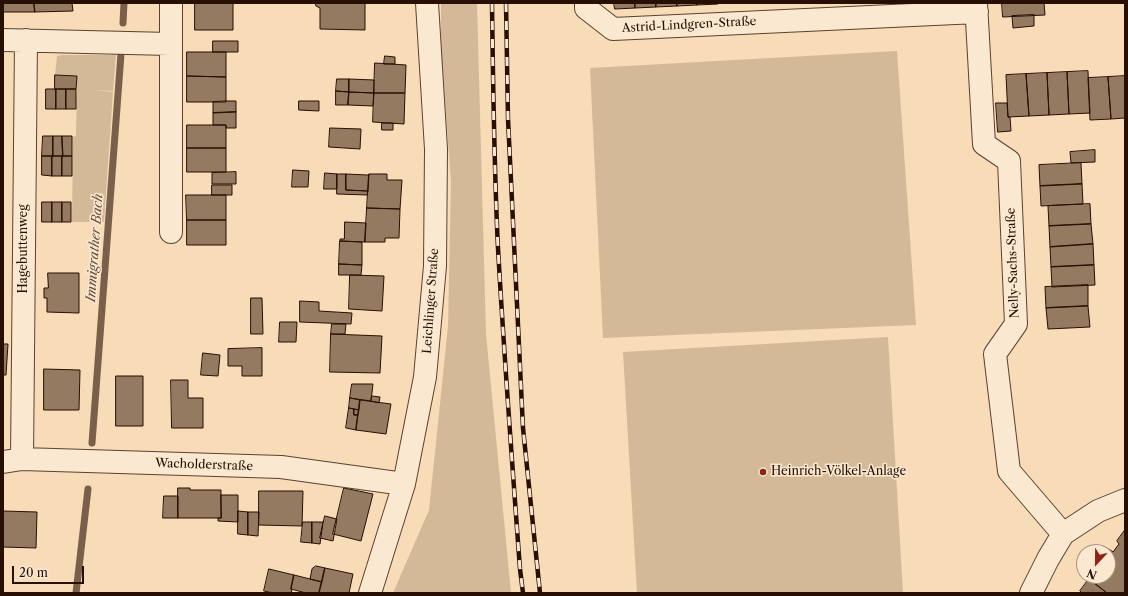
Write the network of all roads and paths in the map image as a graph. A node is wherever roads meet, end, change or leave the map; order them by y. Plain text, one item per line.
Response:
1 (171, 3) edge
2 (427, 3) edge
3 (586, 3) edge
4 (976, 7) edge
5 (779, 12) edge
6 (3, 40) edge
7 (26, 40) junction
8 (170, 44) junction
9 (171, 232) dead end
10 (13, 460) edge
11 (404, 484) junction
12 (1125, 500) edge
13 (1063, 534) junction
14 (370, 593) edge
15 (1030, 593) edge

1 - 8 street
2 - 11 street, Leichlinger Straße
3 - 5 street, Astrid-Lindgren-Straße
4 - 5 street, Astrid-Lindgren-Straße
4 - 13 street, Nelly-Sachs-Straße
6 - 7 street
7 - 8 street
7 - 10 street, Hagebuttenweg
8 - 9 street
10 - 11 street, Wacholderstraße
11 - 14 street, Leichlinger Straße
12 - 13 street
13 - 15 street

